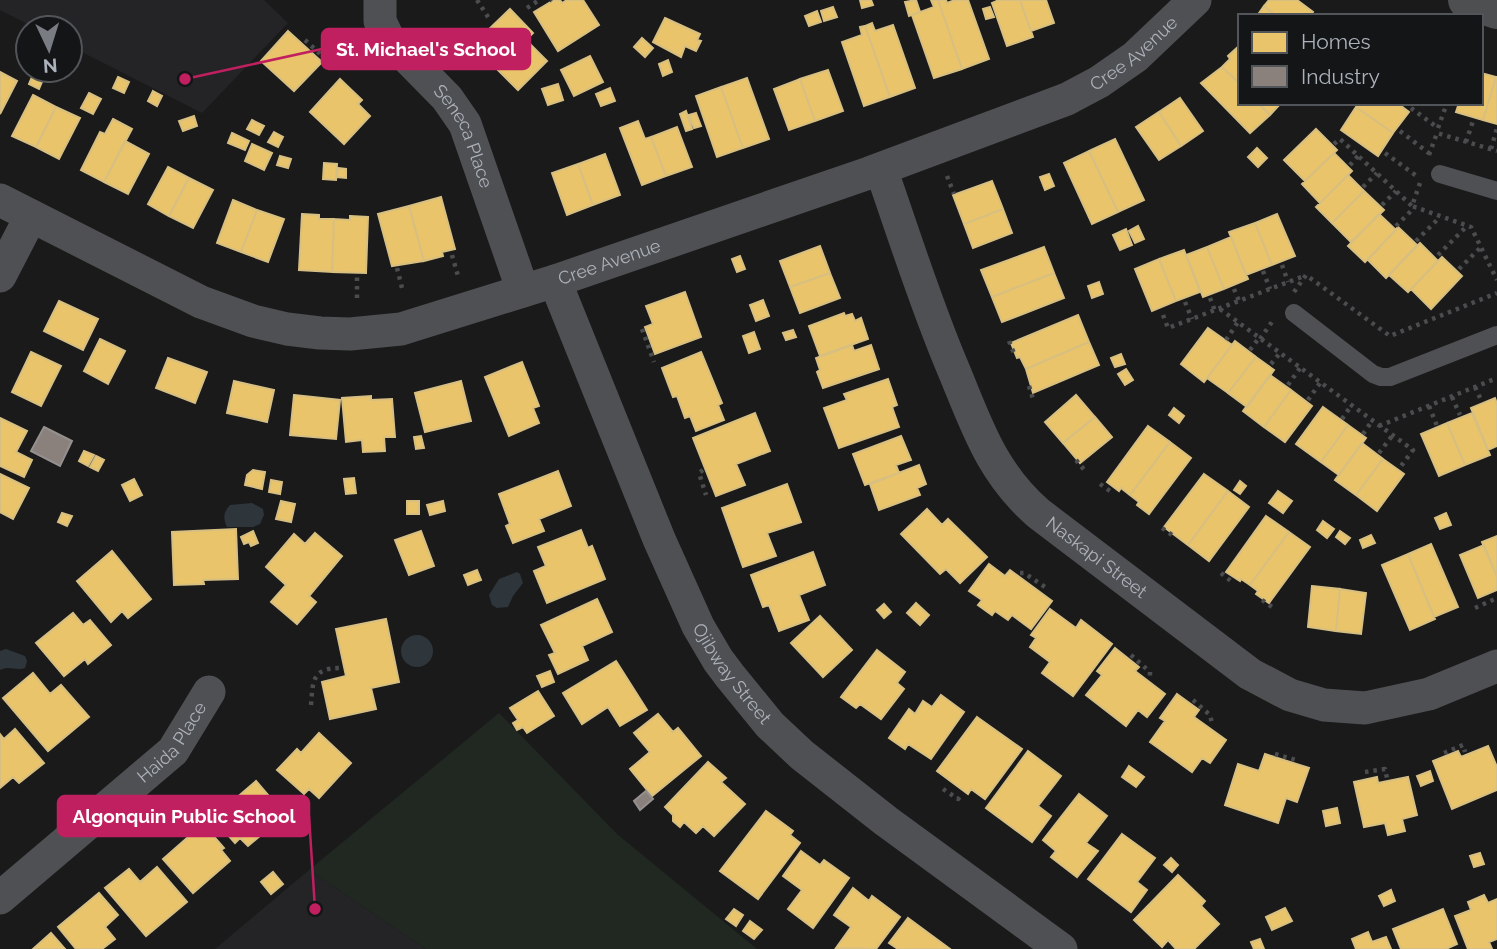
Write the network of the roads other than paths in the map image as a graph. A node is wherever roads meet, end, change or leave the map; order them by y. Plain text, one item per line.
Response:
1 (380, 0) edge
2 (1195, 0) edge
3 (1467, 0) edge
4 (1497, 10) edge
5 (881, 169) junction
6 (1440, 174) dead end
7 (1497, 191) edge
8 (0, 201) edge
9 (31, 216) junction
10 (0, 276) edge
11 (555, 281) junction
12 (523, 290) junction
13 (1293, 304) road end
14 (1497, 335) edge
15 (1497, 666) edge
16 (209, 692) dead end
17 (0, 898) edge
18 (1062, 949) edge

1 - 12 street, Seneca Place
2 - 5 street, Cree Avenue
3 - 4 main road
5 - 11 street, Cree Avenue
5 - 15 street, Naskapi Street
6 - 7 lane
8 - 9 street, Cree Avenue
9 - 10 street
9 - 12 street, Cree Avenue
11 - 12 street, Cree Avenue
11 - 18 street, Ojibway Street
13 - 14 lane
16 - 17 street, Haida Place

